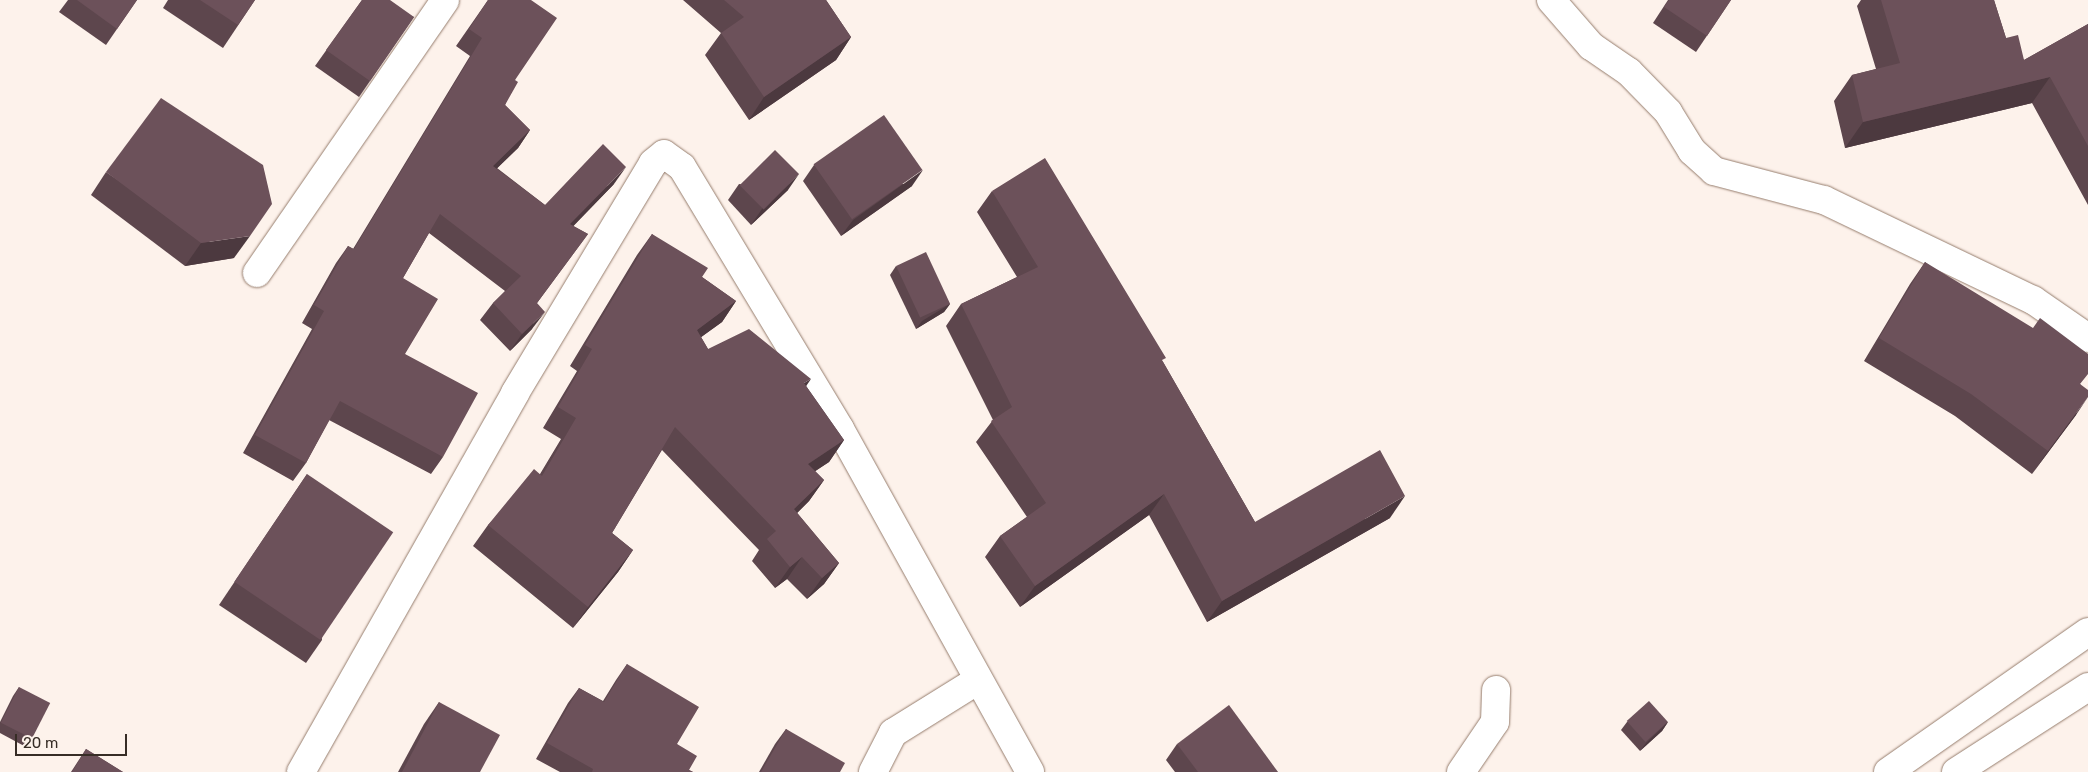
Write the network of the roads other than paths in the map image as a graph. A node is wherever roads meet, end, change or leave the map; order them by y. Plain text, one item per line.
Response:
1 (445, 0) edge
2 (1551, 0) edge
3 (257, 273) dead end
4 (2088, 338) edge
5 (2088, 632) edge
6 (978, 680) junction
7 (2088, 687) edge
8 (1496, 690) dead end
9 (301, 772) edge
10 (873, 772) edge
11 (1030, 772) edge
12 (1461, 772) edge
13 (1888, 772) edge
14 (1956, 772) edge

1 - 3 street
2 - 4 street
5 - 13 street
6 - 9 street
6 - 10 street
6 - 11 street
7 - 14 street
8 - 12 street

